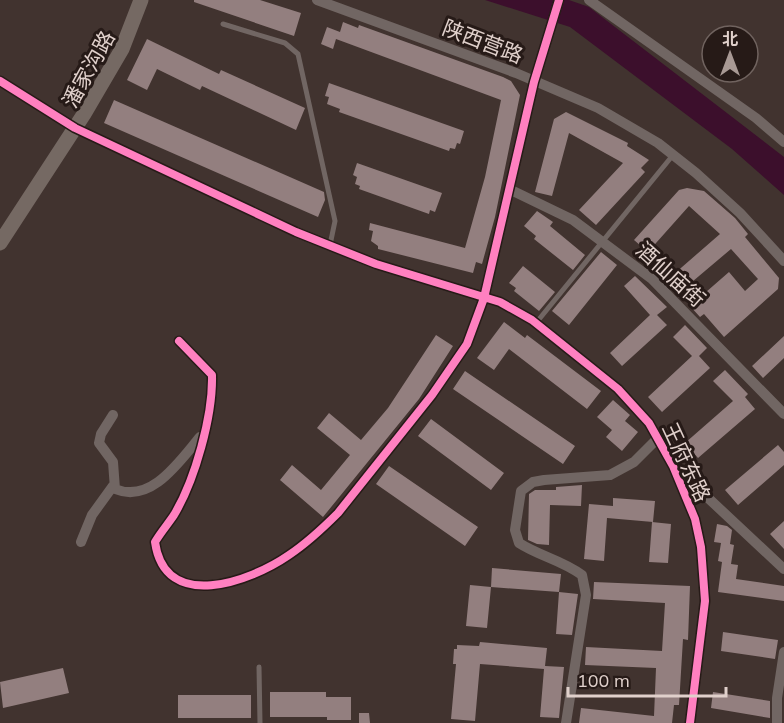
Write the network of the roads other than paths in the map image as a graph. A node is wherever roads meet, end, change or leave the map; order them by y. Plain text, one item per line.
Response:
1 (141, 0) edge
2 (317, 0) edge
3 (559, 0) edge
4 (589, 0) edge
5 (224, 24) dead end
6 (0, 81) edge
7 (534, 82) junction
8 (75, 128) junction
9 (784, 142) edge
10 (673, 155) junction
11 (511, 190) junction
12 (603, 241) junction
13 (0, 243) edge
14 (330, 245) junction
15 (784, 261) edge
16 (484, 298) junction
17 (536, 323) junction
18 (179, 341) dead end
19 (784, 414) edge
20 (113, 415) dead end
21 (203, 433) junction
22 (658, 438) junction
23 (673, 466) junction
24 (113, 486) junction
25 (81, 542) dead end
26 (784, 569) edge
27 (784, 652) edge
28 (259, 667) dead end
29 (260, 723) edge
30 (566, 723) edge
31 (690, 723) edge
32 (777, 723) edge

1 - 8 street, 潘家沟路
2 - 7 street, 陕西营路
3 - 7 street
4 - 9 street
5 - 14 lane
6 - 8 street, 王府东路
7 - 10 street, 陕西营路
7 - 11 street
8 - 13 street, 潘家沟路
8 - 14 street, 王府东路
10 - 12 lane
10 - 15 street, 陕西营路
11 - 12 street, 酒仙庙街
11 - 16 street
12 - 17 lane
12 - 19 street, 酒仙庙街
14 - 16 street, 王府东路
16 - 17 street, 王府东路
16 - 21 street
17 - 22 street, 王府东路
18 - 21 street
20 - 24 street
21 - 24 street
22 - 23 street, 王府东路
22 - 30 street
23 - 26 street
23 - 31 street, 王府东路
24 - 25 street
27 - 32 street
28 - 29 lane

